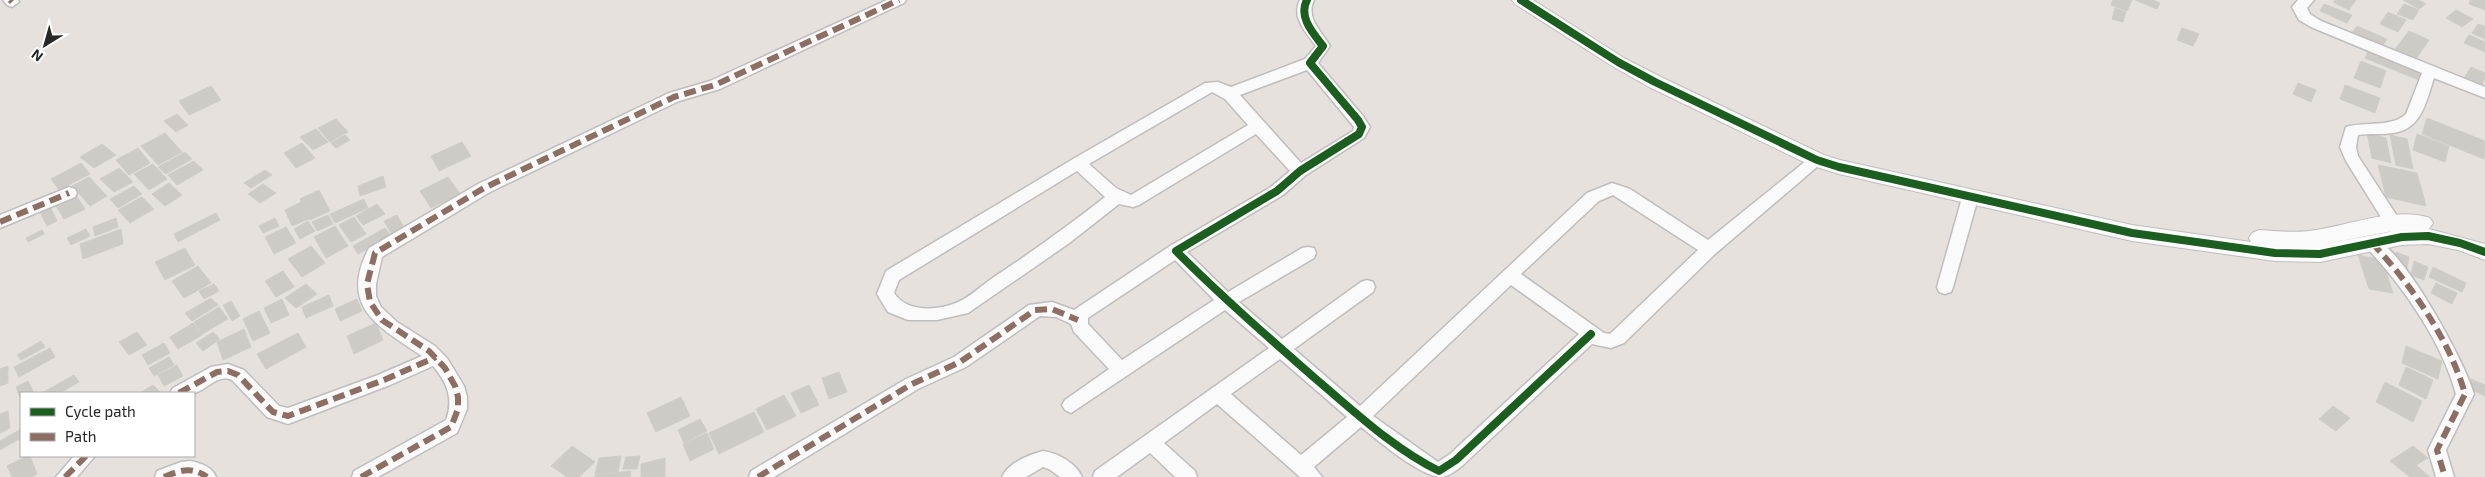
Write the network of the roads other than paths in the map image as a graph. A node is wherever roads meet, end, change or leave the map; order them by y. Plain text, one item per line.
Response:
1 (899, 0) edge
2 (1307, 0) edge
3 (1521, 0) edge
4 (1542, 0) edge
5 (2307, 0) edge
6 (1310, 63) junction
7 (2430, 70) junction
8 (2485, 93) edge
9 (1229, 94) junction
10 (1258, 126) junction
11 (1817, 160) junction
12 (1078, 163) junction
13 (1300, 171) junction
14 (1906, 177) junction
15 (69, 193) dead end
16 (1116, 197) junction
17 (1970, 198) junction
18 (0, 222) edge
19 (2397, 230) junction
20 (2485, 241) edge
21 (2372, 243) junction
22 (2324, 244) junction
23 (1709, 249) junction
24 (1176, 251) junction
25 (2485, 252) edge
26 (1308, 253) dead end
27 (1510, 275) junction
28 (1367, 287) dead end
29 (1945, 287) dead end
30 (1226, 301) junction
31 (1078, 320) junction
32 (1591, 334) junction
33 (1281, 350) junction
34 (436, 357) junction
35 (1121, 370) junction
36 (181, 392) edge
37 (1218, 393) junction
38 (1072, 405) dead end
39 (1360, 417) junction
40 (1152, 442) junction
41 (85, 457) edge
42 (1307, 472) edge
43 (64, 477) edge
44 (164, 477) edge
45 (207, 477) edge
46 (361, 477) edge
47 (758, 477) edge
48 (1012, 477) edge
49 (1073, 477) edge
50 (1102, 477) edge
51 (1188, 477) edge
52 (2445, 477) edge

1 - 34 street
2 - 6 street
3 - 11 street
4 - 14 street
5 - 7 street
6 - 9 street
6 - 13 street
7 - 8 street
7 - 19 street
9 - 10 street
9 - 12 street
10 - 13 street
10 - 16 street
11 - 14 street
11 - 23 street
12 - 16 street
12 - 16 street
13 - 24 street
14 - 17 street
14 - 22 street
15 - 18 street
17 - 22 street
17 - 29 street
19 - 20 street
19 - 21 street
19 - 22 street
19 - 25 street
21 - 22 street
21 - 52 street
23 - 27 street
23 - 32 street
24 - 30 street
24 - 31 street
26 - 30 street
27 - 32 street
27 - 39 street
28 - 33 street
30 - 33 street
30 - 35 street
31 - 35 street
31 - 47 street
32 - 39 street
33 - 37 street
33 - 39 street
34 - 36 street
34 - 46 street
35 - 38 street
37 - 40 street
37 - 42 street
39 - 42 street
40 - 50 street
40 - 51 street
41 - 43 street
44 - 45 street
48 - 49 street

